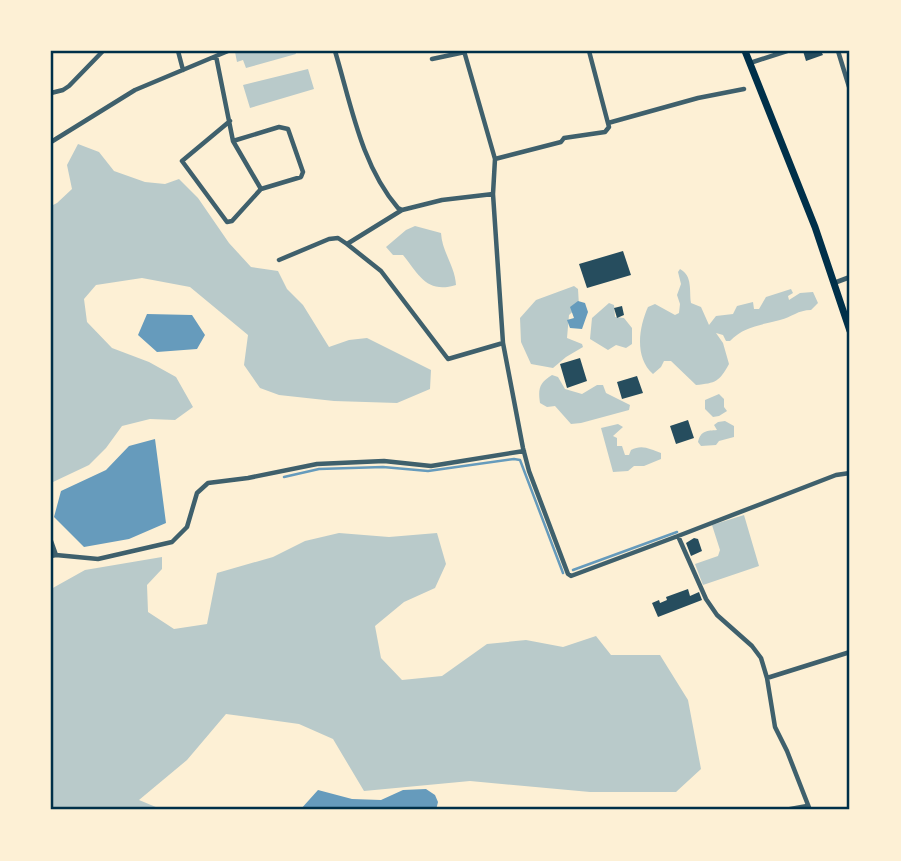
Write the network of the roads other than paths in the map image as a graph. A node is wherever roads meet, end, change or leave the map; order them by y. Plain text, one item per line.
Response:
1 (103, 51) edge
2 (177, 51) edge
3 (228, 51) edge
4 (335, 51) edge
5 (464, 51) edge
6 (589, 51) edge
7 (745, 51) edge
8 (787, 51) edge
9 (838, 51) edge
10 (216, 56) junction
11 (432, 60) dead end
12 (750, 63) junction
13 (183, 70) junction
14 (744, 89) dead end
15 (850, 90) edge
16 (51, 93) edge
17 (230, 121) junction
18 (608, 124) junction
19 (233, 141) junction
20 (51, 142) edge
21 (495, 159) junction
22 (261, 190) junction
23 (492, 194) junction
24 (402, 210) junction
25 (347, 244) junction
26 (279, 260) dead end
27 (850, 277) edge
28 (834, 283) junction
29 (850, 331) edge
30 (503, 344) junction
31 (524, 451) junction
32 (850, 473) edge
33 (678, 536) junction
34 (51, 541) edge
35 (53, 555) edge
36 (850, 652) edge
37 (767, 678) junction
38 (809, 808) edge
39 (785, 810) edge

1 - 16 street
2 - 13 street
3 - 10 street
4 - 24 street
5 - 11 street
5 - 21 street
6 - 18 street
7 - 12 main road
8 - 12 street
9 - 15 street
10 - 13 street
10 - 17 street
12 - 28 main road
13 - 20 street
14 - 18 street
17 - 19 street
17 - 22 street
18 - 21 street
19 - 22 street
19 - 22 street
21 - 23 street
23 - 24 street
23 - 30 street
24 - 25 street
25 - 26 street
25 - 30 street
27 - 28 street
28 - 29 main road
30 - 31 street
31 - 33 street
31 - 35 street
32 - 33 street
33 - 37 street
34 - 35 street
36 - 37 street
37 - 38 street
38 - 39 street

